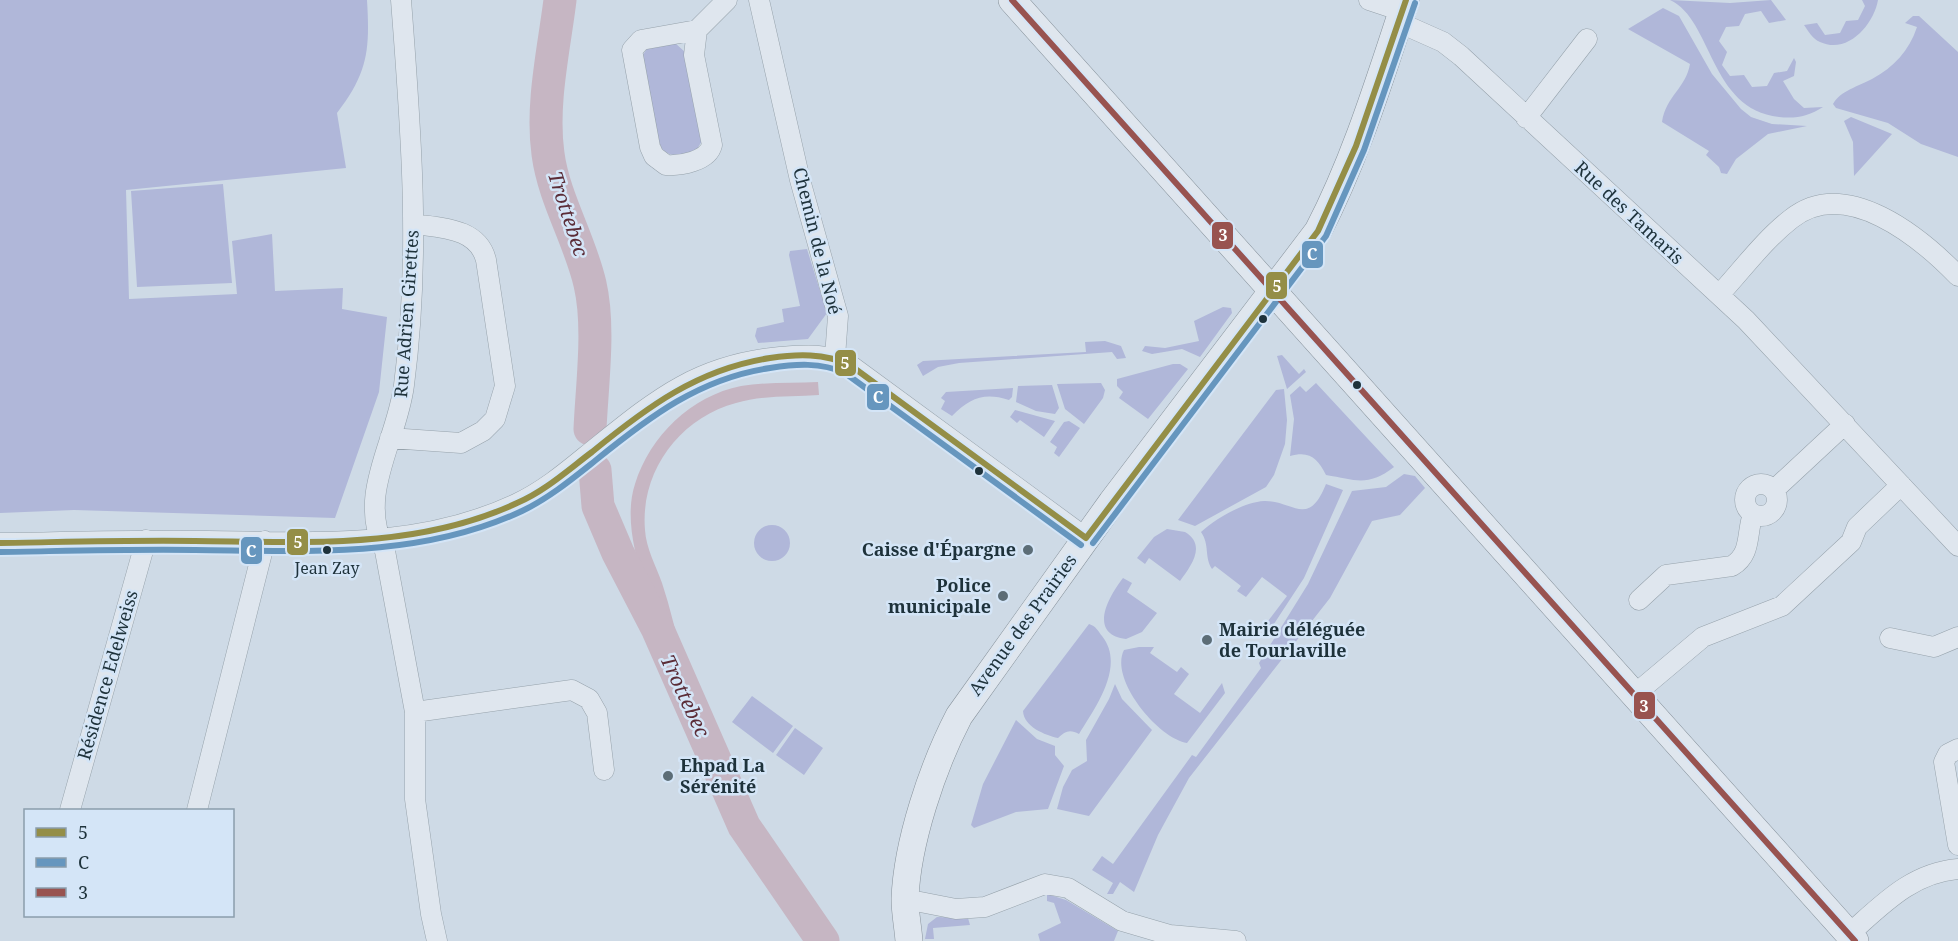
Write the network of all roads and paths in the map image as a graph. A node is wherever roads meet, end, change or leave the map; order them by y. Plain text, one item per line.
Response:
1 (401, 0) edge
2 (727, 0) edge
3 (759, 0) edge
4 (1012, 0) edge
5 (1369, 0) edge
6 (1402, 11) edge
7 (697, 30) junction
8 (1587, 39) dead end
9 (1526, 118) junction
10 (414, 224) junction
11 (1958, 276) edge
12 (1272, 291) junction
13 (1719, 295) junction
14 (835, 357) junction
15 (1845, 424) junction
16 (390, 438) junction
17 (1901, 485) junction
18 (1086, 538) junction
19 (379, 539) junction
20 (146, 540) junction
21 (265, 541) junction
22 (0, 543) edge
23 (1958, 546) edge
24 (1640, 600) dead end
25 (1958, 637) edge
26 (1890, 638) dead end
27 (1634, 695) junction
28 (415, 712) junction
29 (1958, 749) edge
30 (604, 770) dead end
31 (70, 809) edge
32 (196, 809) edge
33 (1958, 845) edge
34 (1958, 868) edge
35 (905, 899) junction
36 (1852, 938) edge
37 (437, 941) edge
38 (909, 941) edge
39 (1236, 941) edge

1 - 10 street, Rue Adrien Girettes
2 - 7 street
3 - 14 street, Chemin de la Noé
4 - 12 main road
5 - 6 street, Rue des Tamaris
6 - 9 street, Rue des Tamaris
6 - 12 main road, Avenue des Prairies
7 - 7 street
8 - 9 street
9 - 13 street, Rue des Tamaris
10 - 16 street, Rue Adrien Girettes
10 - 16 street
11 - 13 street
12 - 18 main road, Avenue des Prairies
12 - 27 main road
13 - 15 street, Rue des Tamaris
14 - 18 street
14 - 19 street
15 - 17 street, Rue des Tamaris
15 - 24 street
16 - 19 street, Rue Adrien Girettes
17 - 23 street, Rue des Tamaris
17 - 27 street
18 - 35 main road, Avenue des Prairies
19 - 21 street
19 - 28 street, Rue Adrien Girettes
20 - 21 street
20 - 22 street
20 - 31 street, Résidence Edelweiss
21 - 32 street
25 - 26 street
27 - 36 main road
28 - 30 street
28 - 37 street, Rue Adrien Girettes
29 - 33 street
34 - 36 street
35 - 38 main road, Avenue des Prairies
35 - 39 street

